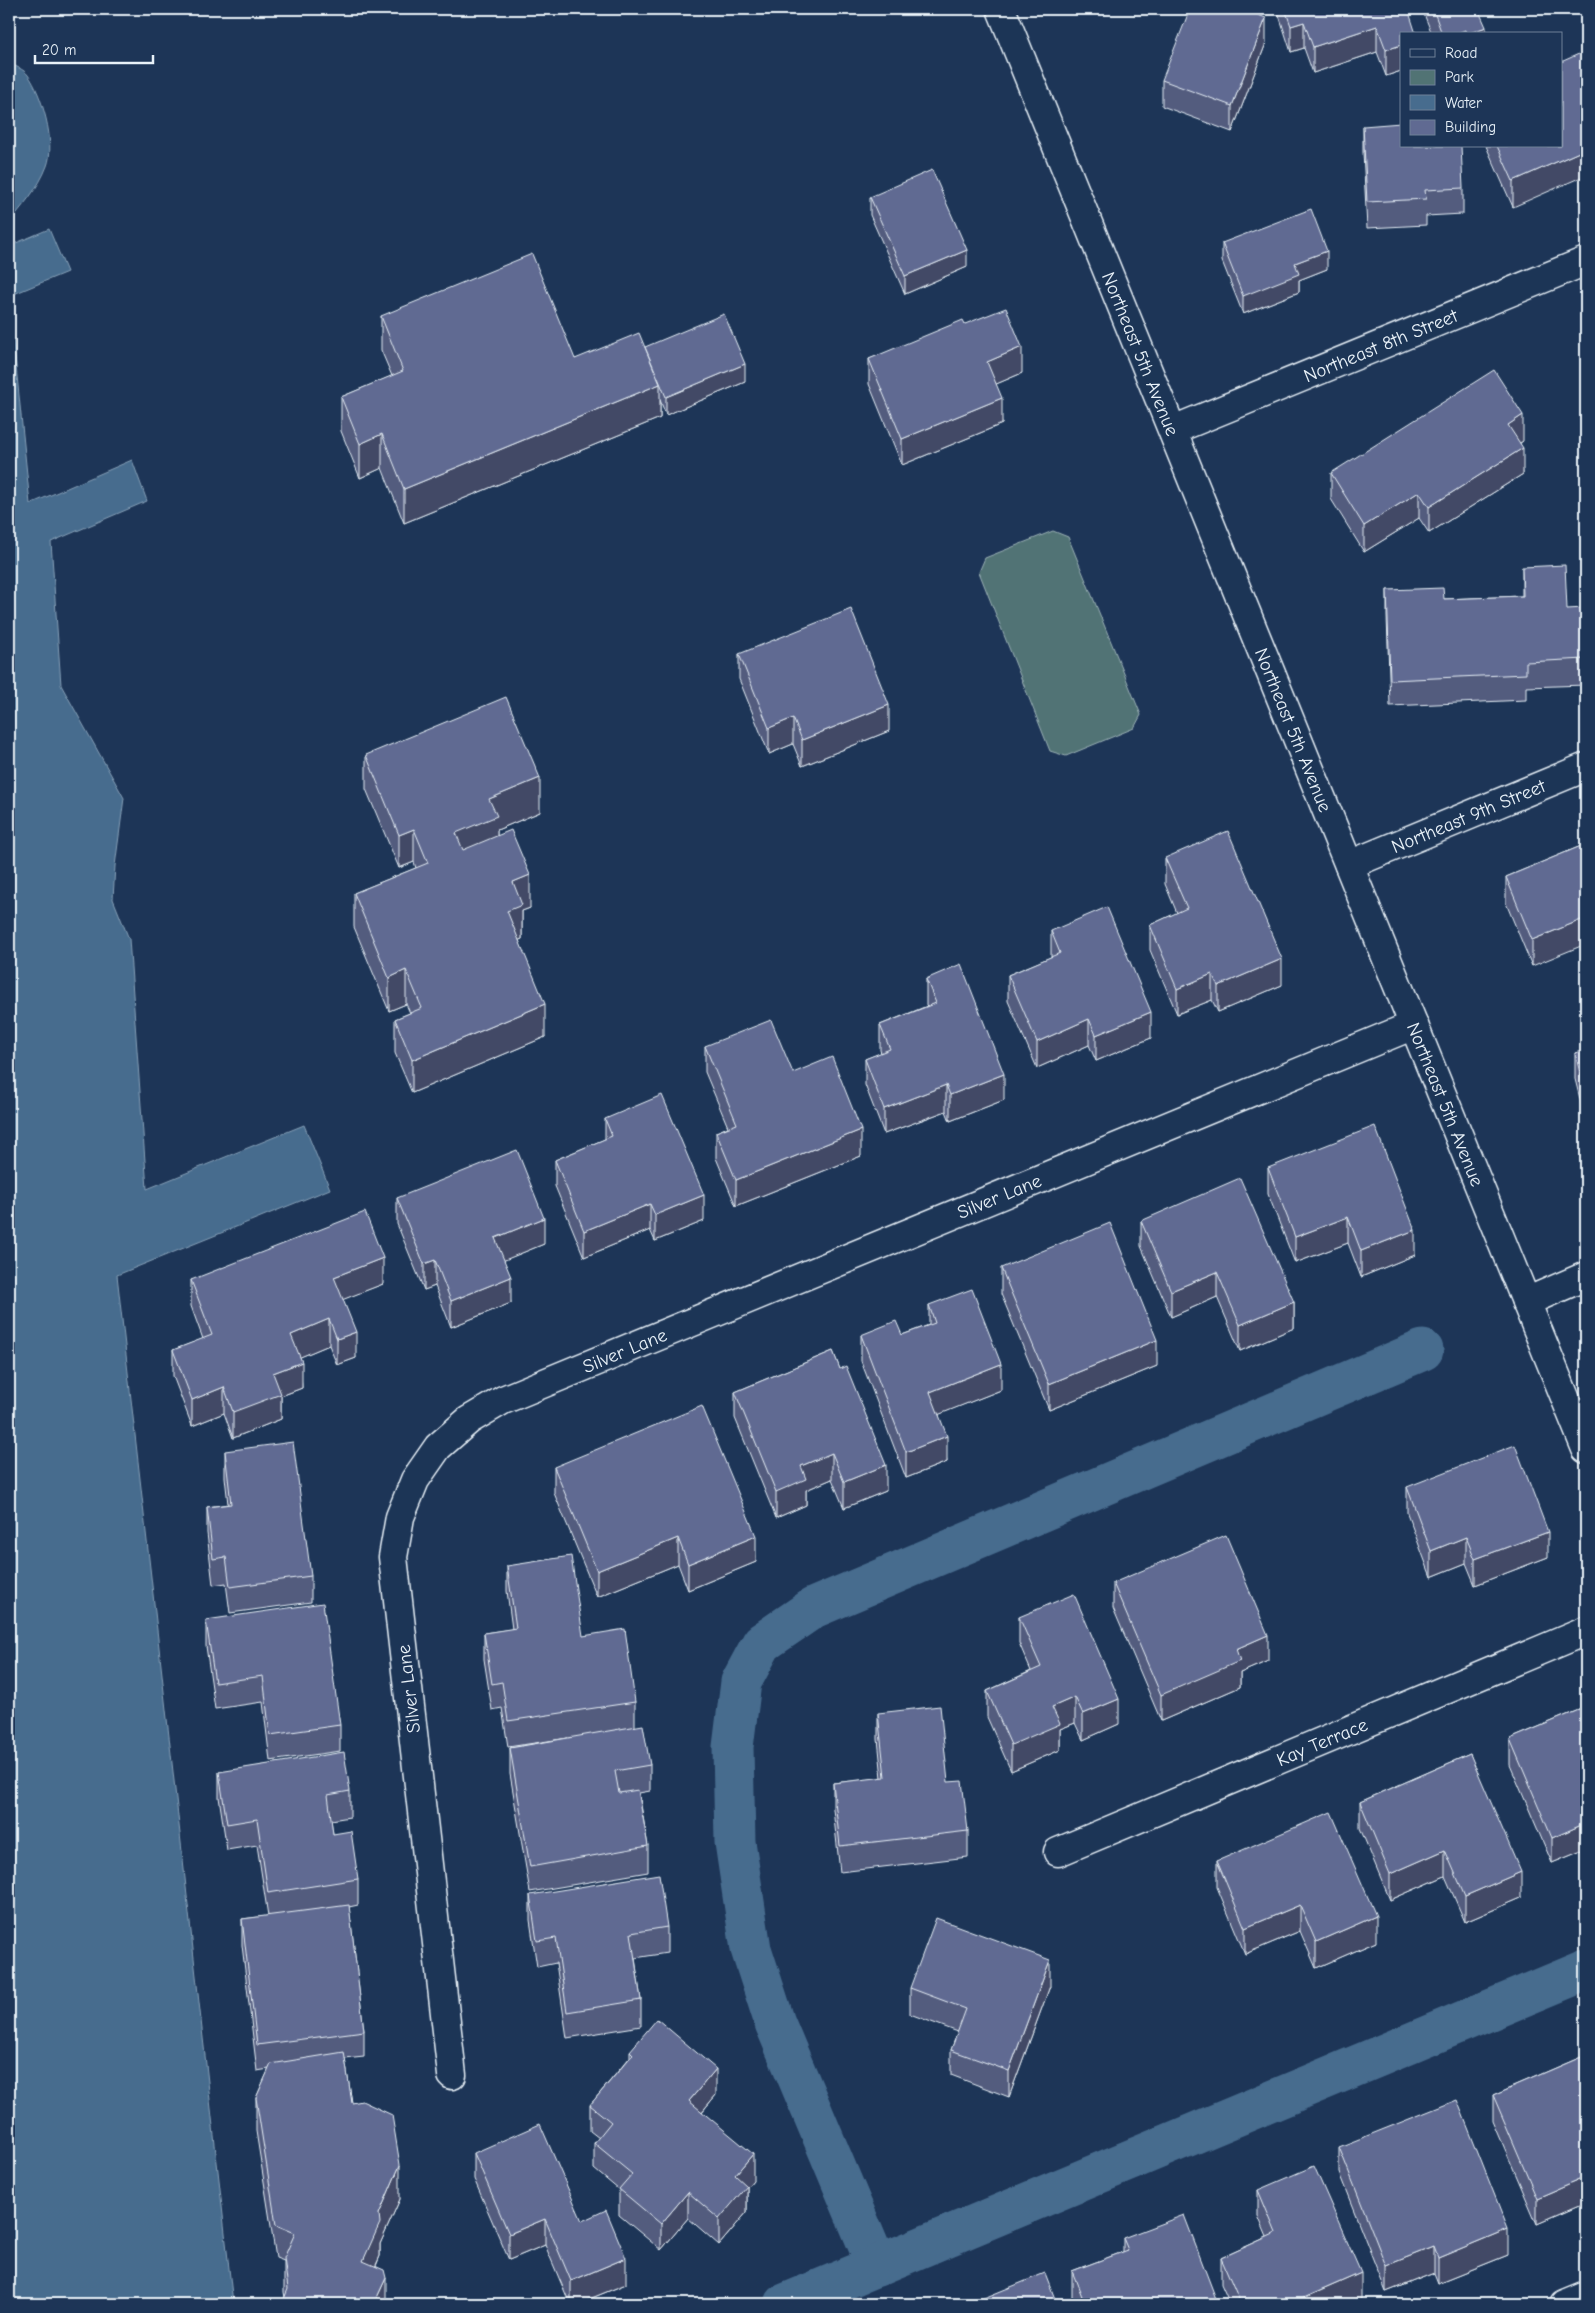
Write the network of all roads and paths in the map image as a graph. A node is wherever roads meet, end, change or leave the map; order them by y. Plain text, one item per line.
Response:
1 (1003, 9) edge
2 (1586, 261) edge
3 (1173, 430) junction
4 (1586, 766) edge
5 (1349, 864) junction
6 (1414, 1025) junction
7 (1586, 1276) edge
8 (1526, 1302) junction
9 (1586, 1449) edge
10 (1586, 1631) edge
11 (1058, 1852) dead end
12 (452, 2075) dead end
13 (1586, 2295) edge
14 (1564, 2304) edge

1 - 3 street, Northeast 5th Avenue
2 - 3 street, Northeast 8th Street
3 - 5 street, Northeast 5th Avenue
4 - 5 street, Northeast 9th Street
5 - 6 street, Northeast 5th Avenue
6 - 8 street, Northeast 5th Avenue
6 - 12 street, Silver Lane
7 - 8 street
8 - 9 street, Northeast 5th Avenue
10 - 11 street, Kay Terrace
13 - 14 street

